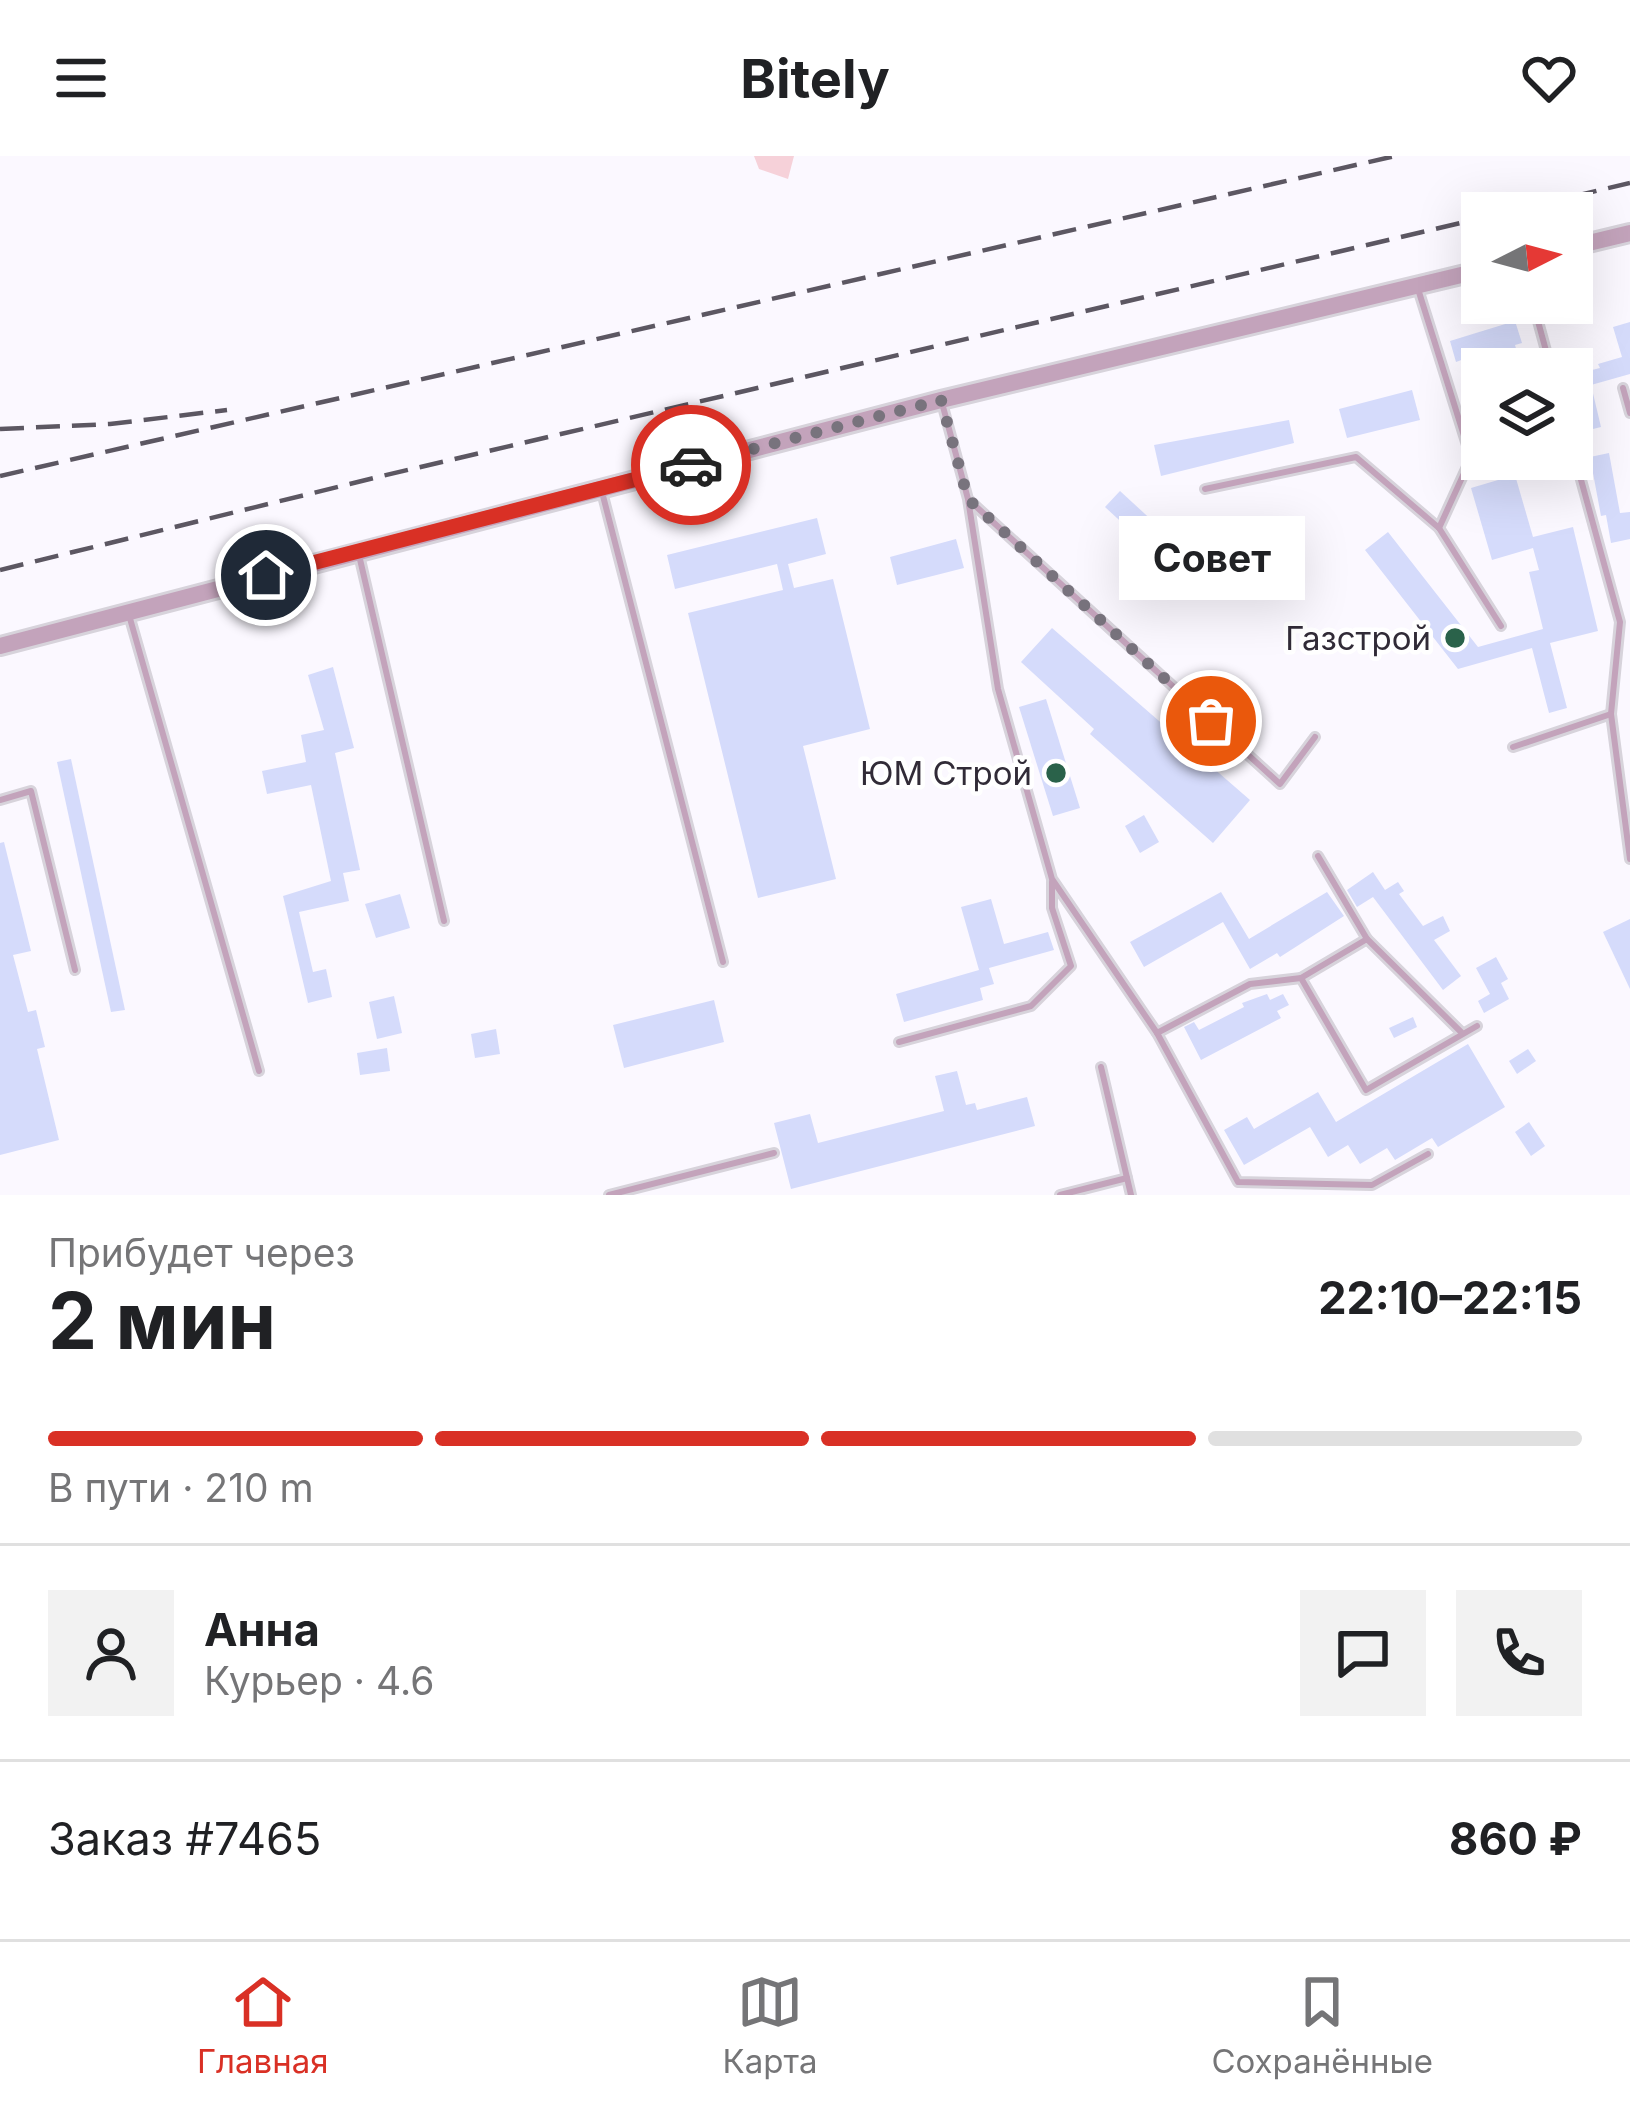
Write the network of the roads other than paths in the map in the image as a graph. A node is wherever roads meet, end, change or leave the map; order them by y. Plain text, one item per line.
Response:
1 (1630, 232) edge
2 (1593, 242) edge
3 (1461, 275) edge
4 (1418, 286) junction
5 (1623, 388) dead end
6 (941, 400) junction
7 (1630, 413) edge
8 (1581, 480) edge
9 (601, 488) junction
10 (1204, 489) dead end
11 (968, 499) junction
12 (1438, 528) junction
13 (358, 551) junction
14 (128, 611) junction
15 (1501, 626) dead end
16 (0, 646) edge
17 (1611, 714) junction
18 (1315, 736) dead end
19 (1513, 747) dead end
20 (0, 800) edge
21 (1318, 856) dead end
22 (1630, 859) edge
23 (1052, 879) junction
24 (444, 921) dead end
25 (1366, 939) junction
26 (723, 962) dead end
27 (75, 970) dead end
28 (1300, 978) junction
29 (1477, 1026) dead end
30 (1461, 1032) junction
31 (1156, 1033) junction
32 (899, 1042) dead end
33 (1101, 1067) dead end
34 (259, 1071) dead end
35 (774, 1153) dead end
36 (1428, 1154) dead end
37 (1127, 1178) junction
38 (649, 1185) junction
39 (609, 1195) edge
40 (652, 1195) edge
41 (1060, 1195) edge
42 (1131, 1195) edge

1 - 2 street
3 - 4 street
4 - 6 street
4 - 12 lane
5 - 7 lane
6 - 9 street
6 - 11 lane
8 - 17 lane
9 - 13 street
9 - 26 lane
10 - 12 lane
11 - 18 lane
11 - 23 lane
12 - 15 lane
13 - 14 street
13 - 24 lane
14 - 16 street
14 - 34 lane
17 - 19 lane
17 - 22 lane
20 - 27 lane
21 - 25 lane
23 - 31 lane
23 - 32 lane
25 - 28 lane
25 - 30 lane
28 - 30 lane
28 - 31 lane
29 - 30 lane
31 - 36 lane
33 - 37 lane
35 - 38 lane
37 - 41 lane
37 - 42 lane
38 - 39 lane
38 - 40 lane

